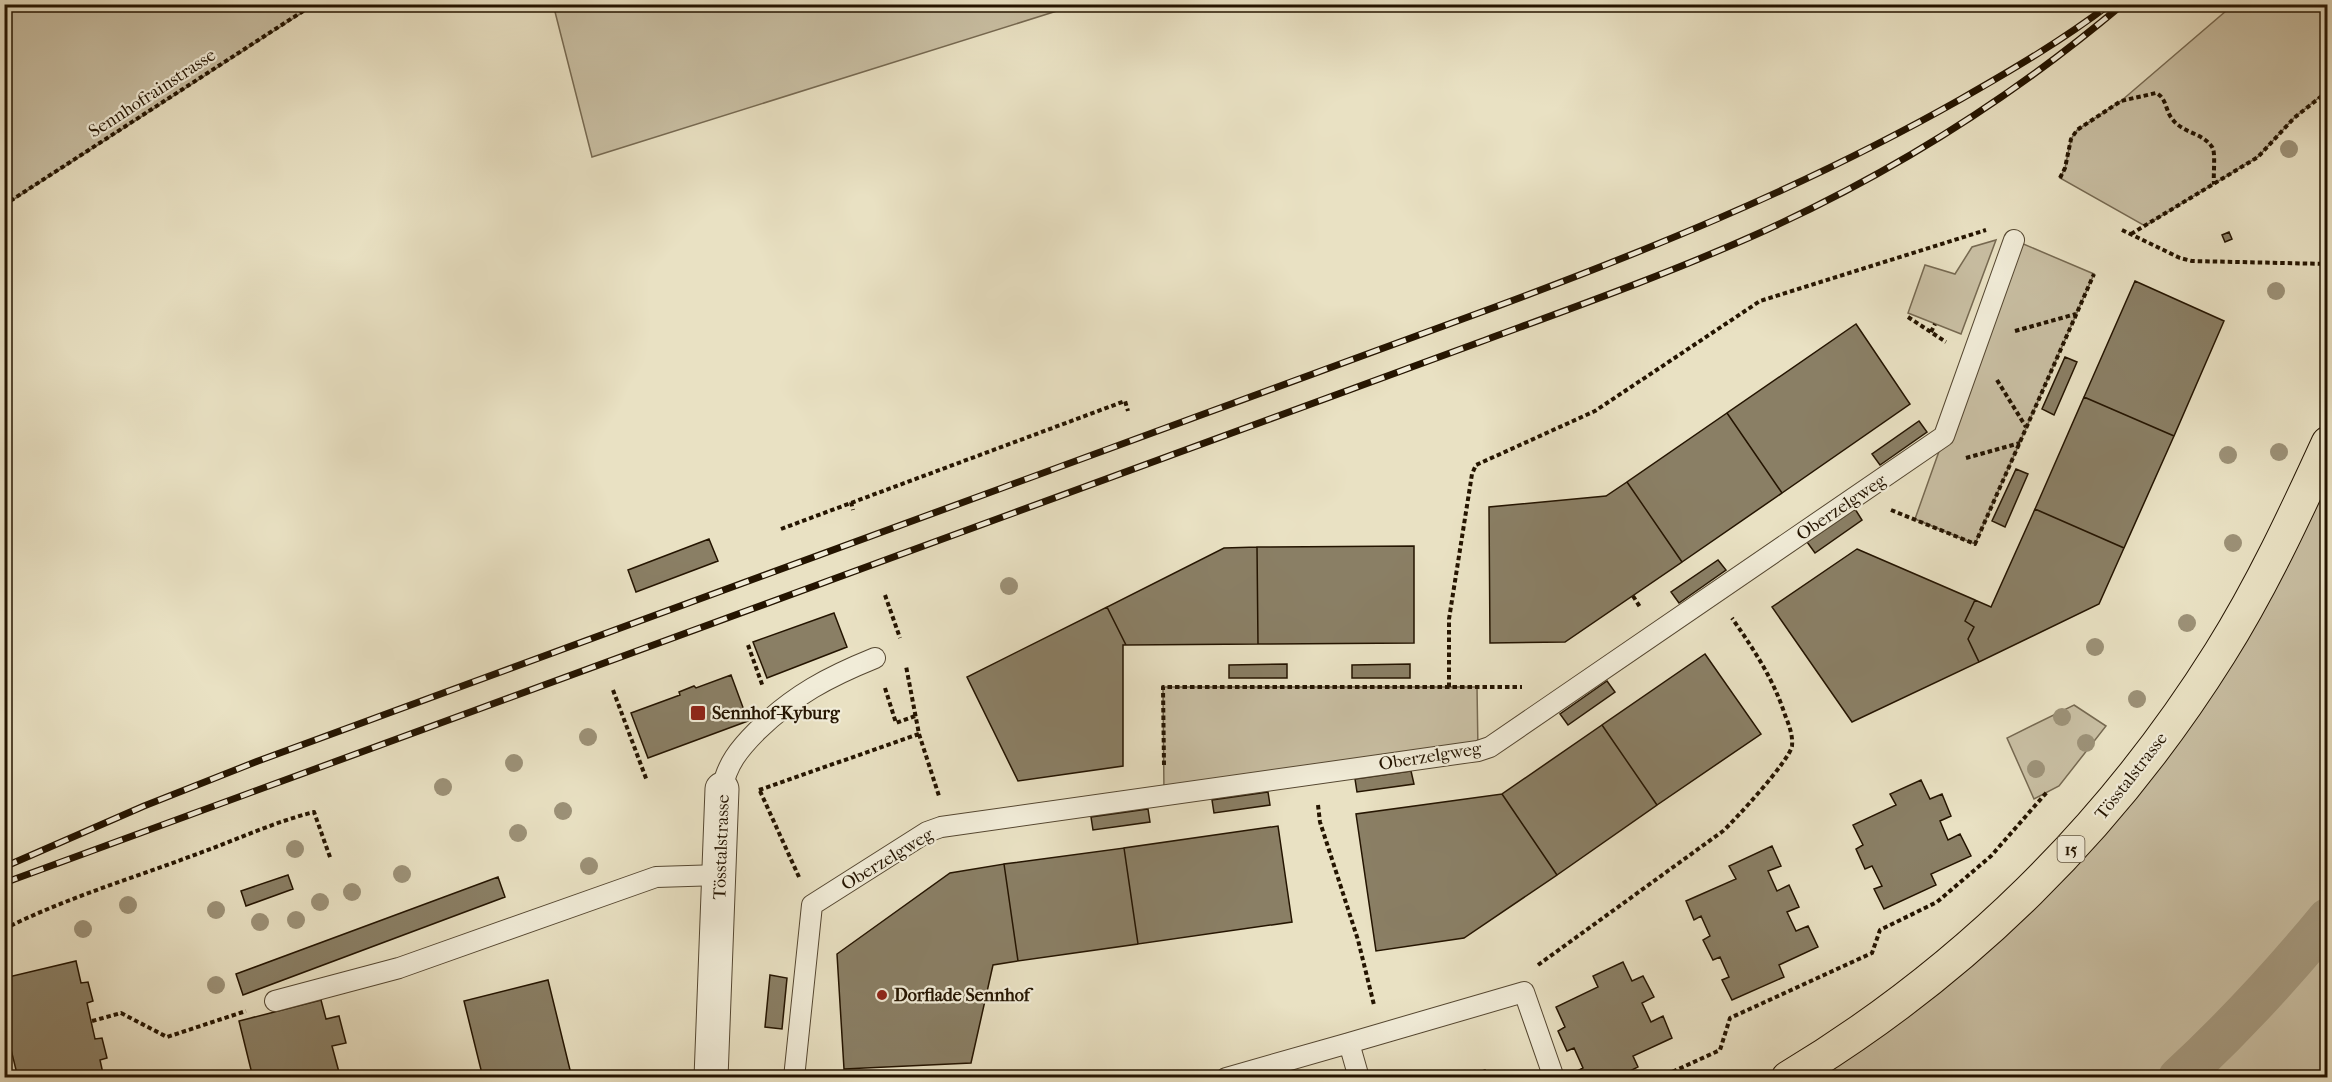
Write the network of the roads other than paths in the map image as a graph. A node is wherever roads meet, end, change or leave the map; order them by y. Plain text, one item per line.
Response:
1 (2014, 240) road end
2 (2328, 443) edge
3 (875, 658) dead end
4 (722, 796) joint
5 (720, 875) junction
6 (275, 1001) road end
7 (1349, 1043) junction
8 (711, 1077) edge
9 (794, 1077) edge
10 (1226, 1077) edge
11 (1359, 1077) edge
12 (1554, 1077) edge
13 (1788, 1077) edge

1 - 9 lane, Oberzelgweg
2 - 13 main road, Tösstalstrasse / 15
3 - 4 lane, Tösstalstrasse
4 - 5 street, Tösstalstrasse
5 - 6 lane
5 - 8 street, Tösstalstrasse
7 - 10 lane
7 - 11 lane
7 - 12 lane

